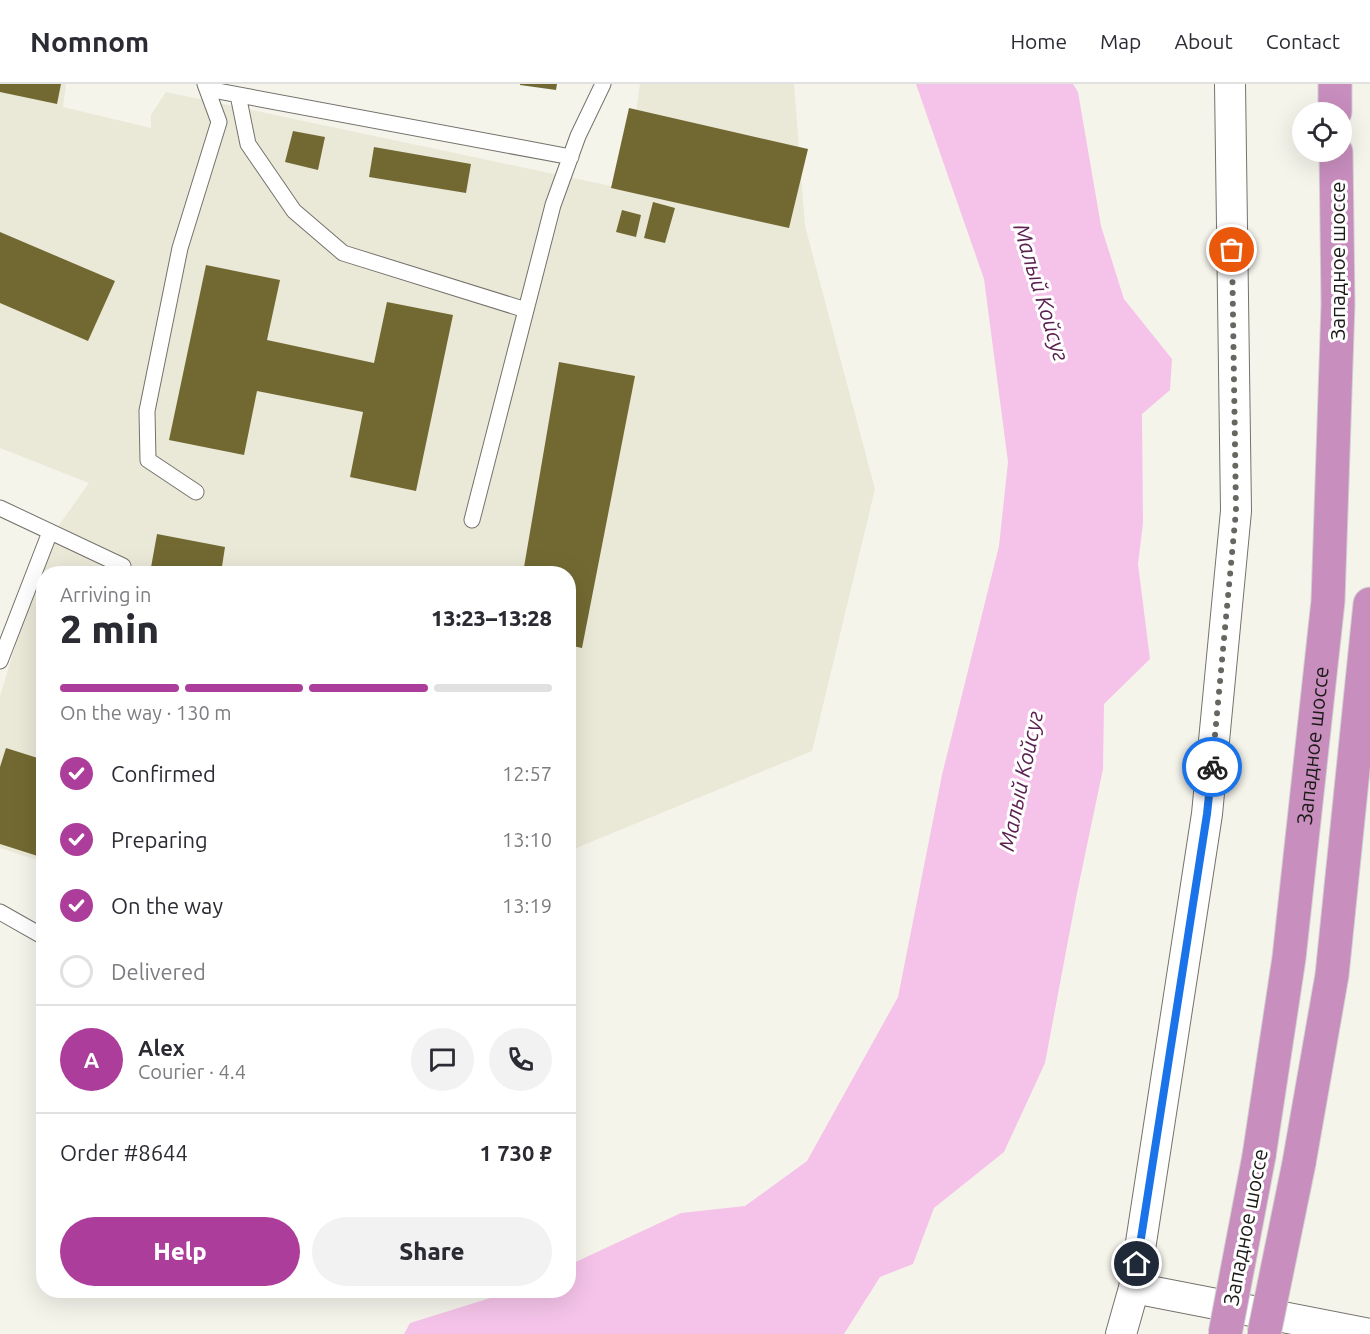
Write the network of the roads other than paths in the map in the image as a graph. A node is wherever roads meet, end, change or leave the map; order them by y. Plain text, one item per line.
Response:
1 (603, 84) edge
2 (1230, 84) edge
3 (1335, 84) edge
4 (206, 86) edge
5 (238, 94) junction
6 (1335, 102) edge
7 (571, 157) junction
8 (1336, 162) edge
9 (526, 310) junction
10 (196, 492) dead end
11 (0, 508) edge
12 (472, 520) dead end
13 (50, 532) junction
14 (37, 566) edge
15 (123, 566) dead end
16 (36, 568) edge
17 (1370, 603) edge
18 (0, 661) edge
19 (0, 912) edge
20 (36, 932) edge
21 (1134, 1288) junction
22 (1121, 1334) edge
23 (1225, 1334) edge
24 (1264, 1334) edge
25 (1370, 1334) edge

1 - 7 lane
2 - 21 street
3 - 6 highway
4 - 5 lane
4 - 10 lane
5 - 7 lane
5 - 9 lane
7 - 9 lane
8 - 23 highway, Западное шоссе, bridge
9 - 12 lane
11 - 13 lane
13 - 14 lane
13 - 15 lane
16 - 18 lane
17 - 24 highway, Западное шоссе, bridge
19 - 20 lane
21 - 22 street
21 - 25 street

